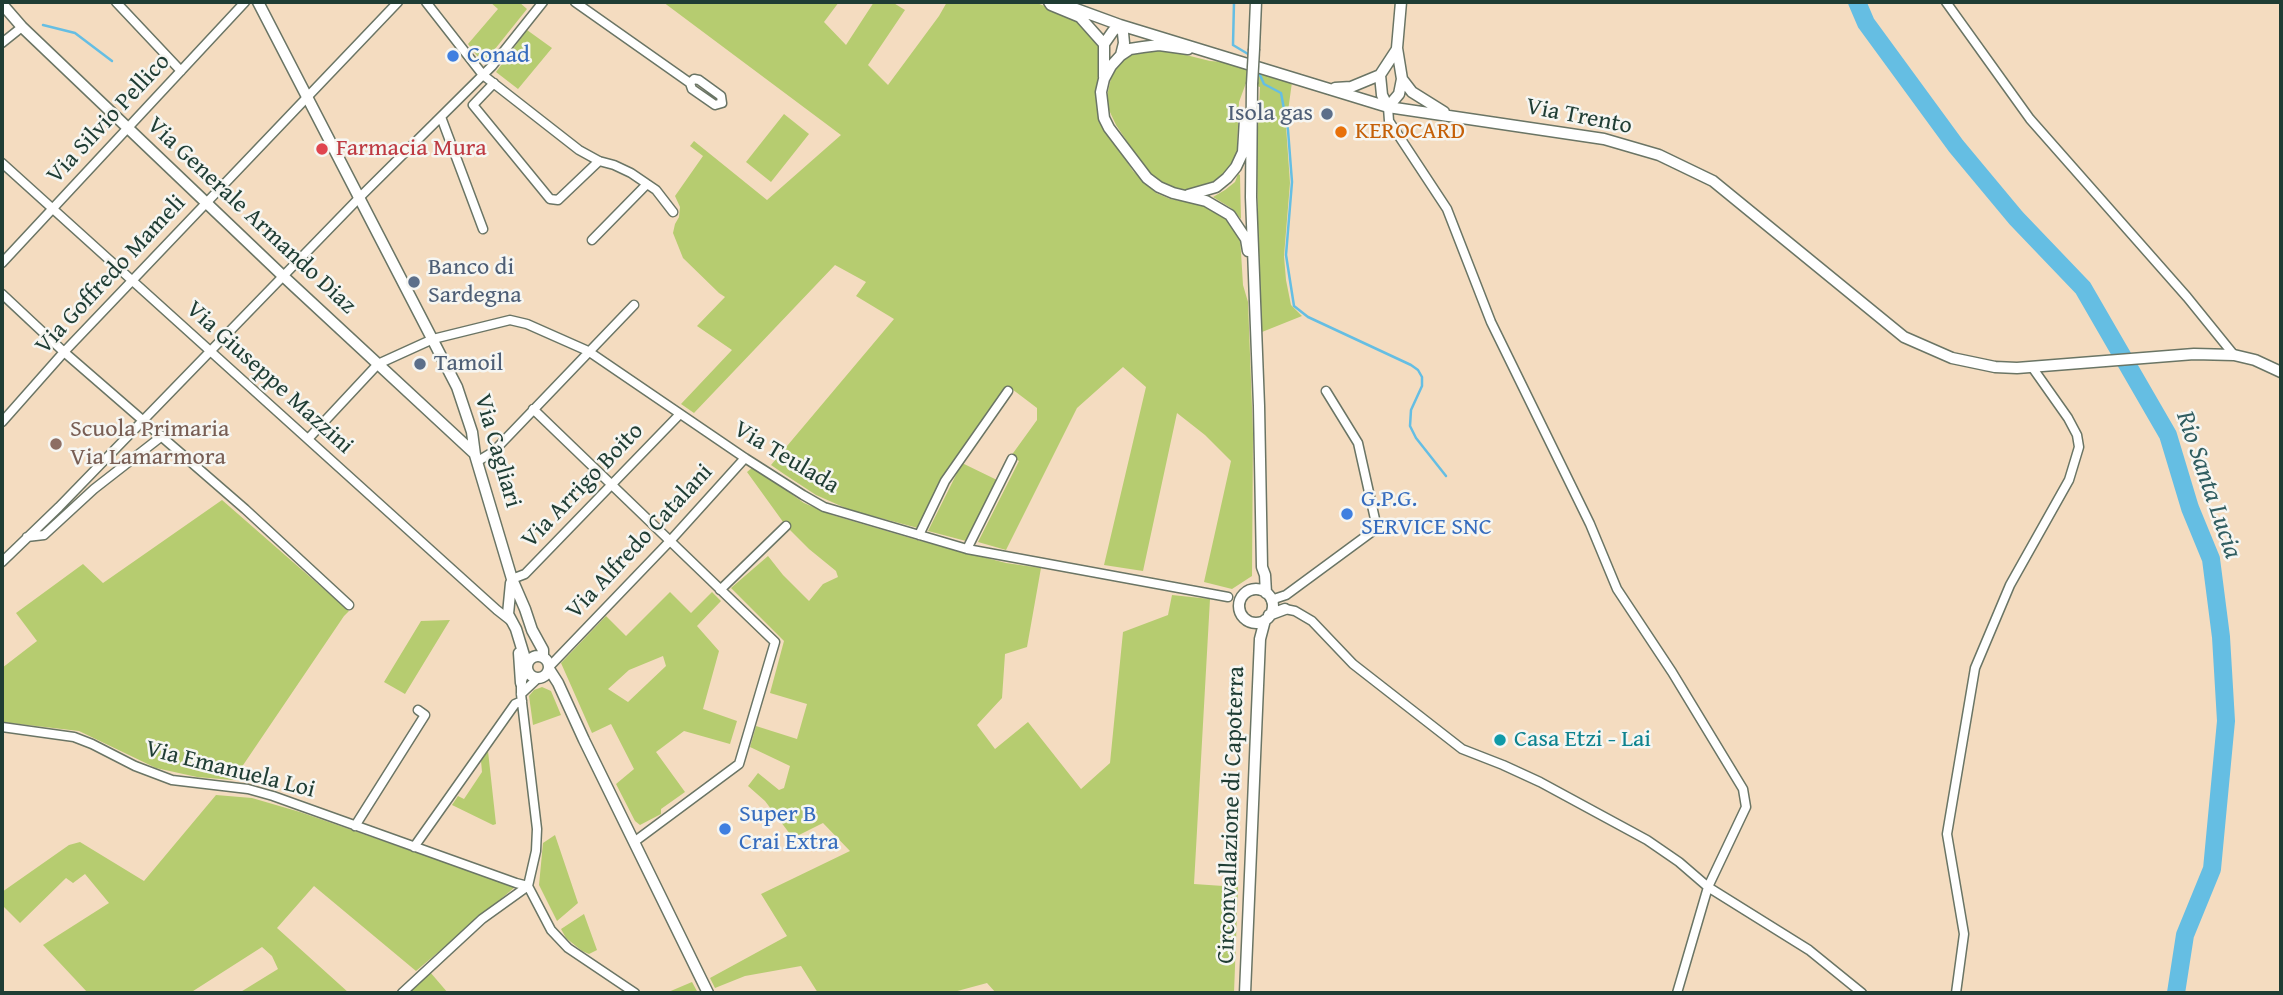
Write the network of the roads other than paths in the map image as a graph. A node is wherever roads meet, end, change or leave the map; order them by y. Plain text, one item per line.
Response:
1 (116, 2) edge
2 (245, 2) edge
3 (258, 2) edge
4 (398, 2) edge
5 (426, 2) edge
6 (543, 2) edge
7 (575, 2) edge
8 (1049, 2) edge
9 (1057, 2) edge
10 (1401, 2) edge
11 (1946, 2) edge
12 (2, 4) edge
13 (1258, 4) edge
14 (1120, 25) junction
15 (22, 27) junction
16 (2, 43) edge
17 (1104, 44) junction
18 (1201, 48) junction
19 (1397, 48) junction
20 (1121, 55) junction
21 (181, 71) junction
22 (483, 75) junction
23 (1380, 75) junction
24 (1104, 79) junction
25 (1402, 79) junction
26 (494, 83) junction
27 (691, 83) dead end
28 (1329, 89) junction
29 (307, 95) junction
30 (1251, 102) junction
31 (1388, 107) junction
32 (441, 117) junction
33 (1454, 117) junction
34 (128, 128) junction
35 (599, 161) junction
36 (2, 163) edge
37 (647, 184) junction
38 (1185, 195) junction
39 (360, 197) junction
40 (206, 202) junction
41 (53, 208) junction
42 (673, 212) dead end
43 (483, 229) dead end
44 (592, 240) dead end
45 (2, 263) edge
46 (283, 276) junction
47 (133, 280) junction
48 (1253, 290) junction
49 (2, 294) edge
50 (634, 305) dead end
51 (433, 339) junction
52 (588, 351) junction
53 (64, 352) junction
54 (211, 352) junction
55 (2234, 355) junction
56 (378, 364) junction
57 (2032, 367) junction
58 (2281, 372) edge
59 (1008, 391) dead end
60 (1326, 391) dead end
61 (533, 409) junction
62 (680, 414) junction
63 (144, 420) junction
64 (2, 422) edge
65 (162, 436) junction
66 (308, 439) junction
67 (477, 458) junction
68 (745, 458) junction
69 (1012, 459) dead end
70 (611, 484) junction
71 (57, 510) junction
72 (64, 518) junction
73 (786, 526) dead end
74 (919, 535) junction
75 (27, 537) junction
76 (670, 541) junction
77 (967, 549) junction
78 (2, 562) edge
79 (1262, 567) junction
80 (512, 579) junction
81 (720, 590) junction
82 (1247, 592) junction
83 (1228, 597) junction
84 (1270, 599) junction
85 (522, 603) junction
86 (510, 604) junction
87 (349, 606) dead end
88 (1239, 608) junction
89 (1285, 609) junction
90 (1267, 618) junction
91 (511, 621) junction
92 (1250, 622) junction
93 (1260, 639) junction
94 (519, 642) junction
95 (547, 662) junction
96 (527, 667) junction
97 (539, 678) junction
98 (521, 682) junction
99 (561, 692) junction
100 (522, 697) junction
101 (418, 710) dead end
102 (2, 727) edge
103 (355, 826) junction
104 (634, 842) junction
105 (414, 847) junction
106 (528, 886) junction
107 (1708, 887) junction
108 (402, 993) edge
109 (635, 993) edge
110 (708, 993) edge
111 (1245, 993) edge
112 (1677, 993) edge
113 (1862, 993) edge
114 (1956, 993) edge

1 - 21 street
2 - 21 street, Via Silvio Pellico
3 - 29 street, Via Cagliari
4 - 29 street, Via Goffredo Mameli
5 - 22 street
6 - 22 street
7 - 27 street
8 - 17 street
9 - 14 street, Via Trento
10 - 19 street
11 - 55 street
12 - 15 street, Via Generale Armando Diaz
13 - 30 street, bridge
14 - 17 street
14 - 18 street, Via Trento
14 - 20 street
15 - 16 street
15 - 34 street, Via Generale Armando Diaz
17 - 24 street
18 - 20 street
18 - 28 street, Via Trento
19 - 23 street
19 - 25 street
20 - 24 street
21 - 34 street, Via Silvio Pellico
22 - 26 street
22 - 32 street
23 - 28 street
23 - 31 street
24 - 38 street
25 - 31 street
25 - 33 street
26 - 35 street
26 - 35 street
28 - 31 street, Via Trento
29 - 39 street, Via Cagliari
29 - 40 street, Via Goffredo Mameli
30 - 38 street
30 - 48 street
31 - 33 street, Via Trento
31 - 107 street
32 - 39 street
32 - 43 street
33 - 57 street, Via Trento
34 - 40 street, Via Generale Armando Diaz
34 - 41 street, Via Silvio Pellico
35 - 37 street
36 - 41 street, Via Giuseppe Mazzini
37 - 42 street
37 - 44 street
38 - 48 street
39 - 46 street
39 - 51 street, Via Cagliari
40 - 46 street, Via Generale Armando Diaz
40 - 47 street, Via Goffredo Mameli
41 - 45 street, Via Silvio Pellico
41 - 47 street, Via Giuseppe Mazzini
46 - 54 street
46 - 56 street, Via Generale Armando Diaz
47 - 53 street, Via Goffredo Mameli
47 - 54 street, Via Giuseppe Mazzini
48 - 79 street
49 - 53 street
50 - 52 street
51 - 52 street, Via Teulada
51 - 56 street, Via Teulada
51 - 67 street, Via Cagliari
52 - 61 street
52 - 62 street, Via Teulada
53 - 63 street
53 - 64 street, Via Goffredo Mameli
54 - 63 street
54 - 66 street, Via Giuseppe Mazzini
55 - 57 street, Via Trento
55 - 58 street, Via Trento
56 - 66 street
56 - 67 street, Via Generale Armando Diaz
57 - 114 street
59 - 74 street
60 - 84 street
61 - 67 street
61 - 70 street
62 - 68 street, Via Teulada
62 - 70 street, Via Arrigo Boito
63 - 65 street
63 - 71 street
65 - 72 street
65 - 87 street
66 - 91 street, Via Giuseppe Mazzini
67 - 80 street, Via Cagliari
68 - 74 street, Via Teulada
68 - 76 street, Via Alfredo Catalani
69 - 77 street
70 - 76 street
70 - 80 street, Via Arrigo Boito
71 - 72 street
71 - 75 street
72 - 75 street
73 - 81 street
74 - 77 street, Via Teulada
75 - 78 street
76 - 81 street
76 - 95 street, Via Alfredo Catalani
77 - 83 street, Via Teulada
79 - 82 street
79 - 84 street
80 - 85 street, Via Cagliari
80 - 86 street, Via Cagliari
81 - 104 street
82 - 83 street
82 - 84 street
82 - 88 street
83 - 88 street
84 - 89 street
84 - 90 street
85 - 86 street
85 - 95 street, Via Cagliari
86 - 91 street, Via Cagliari
88 - 92 street
89 - 90 street
89 - 107 street
90 - 92 street
90 - 93 street, Circonvallazione di Capoterra
91 - 94 street, Via Cagliari
92 - 93 street
93 - 111 street, Circonvallazione di Capoterra
94 - 96 street, Via Cagliari
94 - 98 street
95 - 96 street
95 - 97 street
95 - 99 street, Via Cagliari
96 - 97 street
96 - 98 street
97 - 99 street
97 - 100 street
98 - 100 street
99 - 104 street, Via Cagliari
100 - 105 street
100 - 106 street
101 - 103 street
102 - 103 street, Via Emanuela Loi
103 - 105 street, Via Emanuela Loi
104 - 110 street, Via Cagliari
105 - 106 street, Via Emanuela Loi
106 - 108 street
106 - 109 street
107 - 112 street
107 - 113 street

